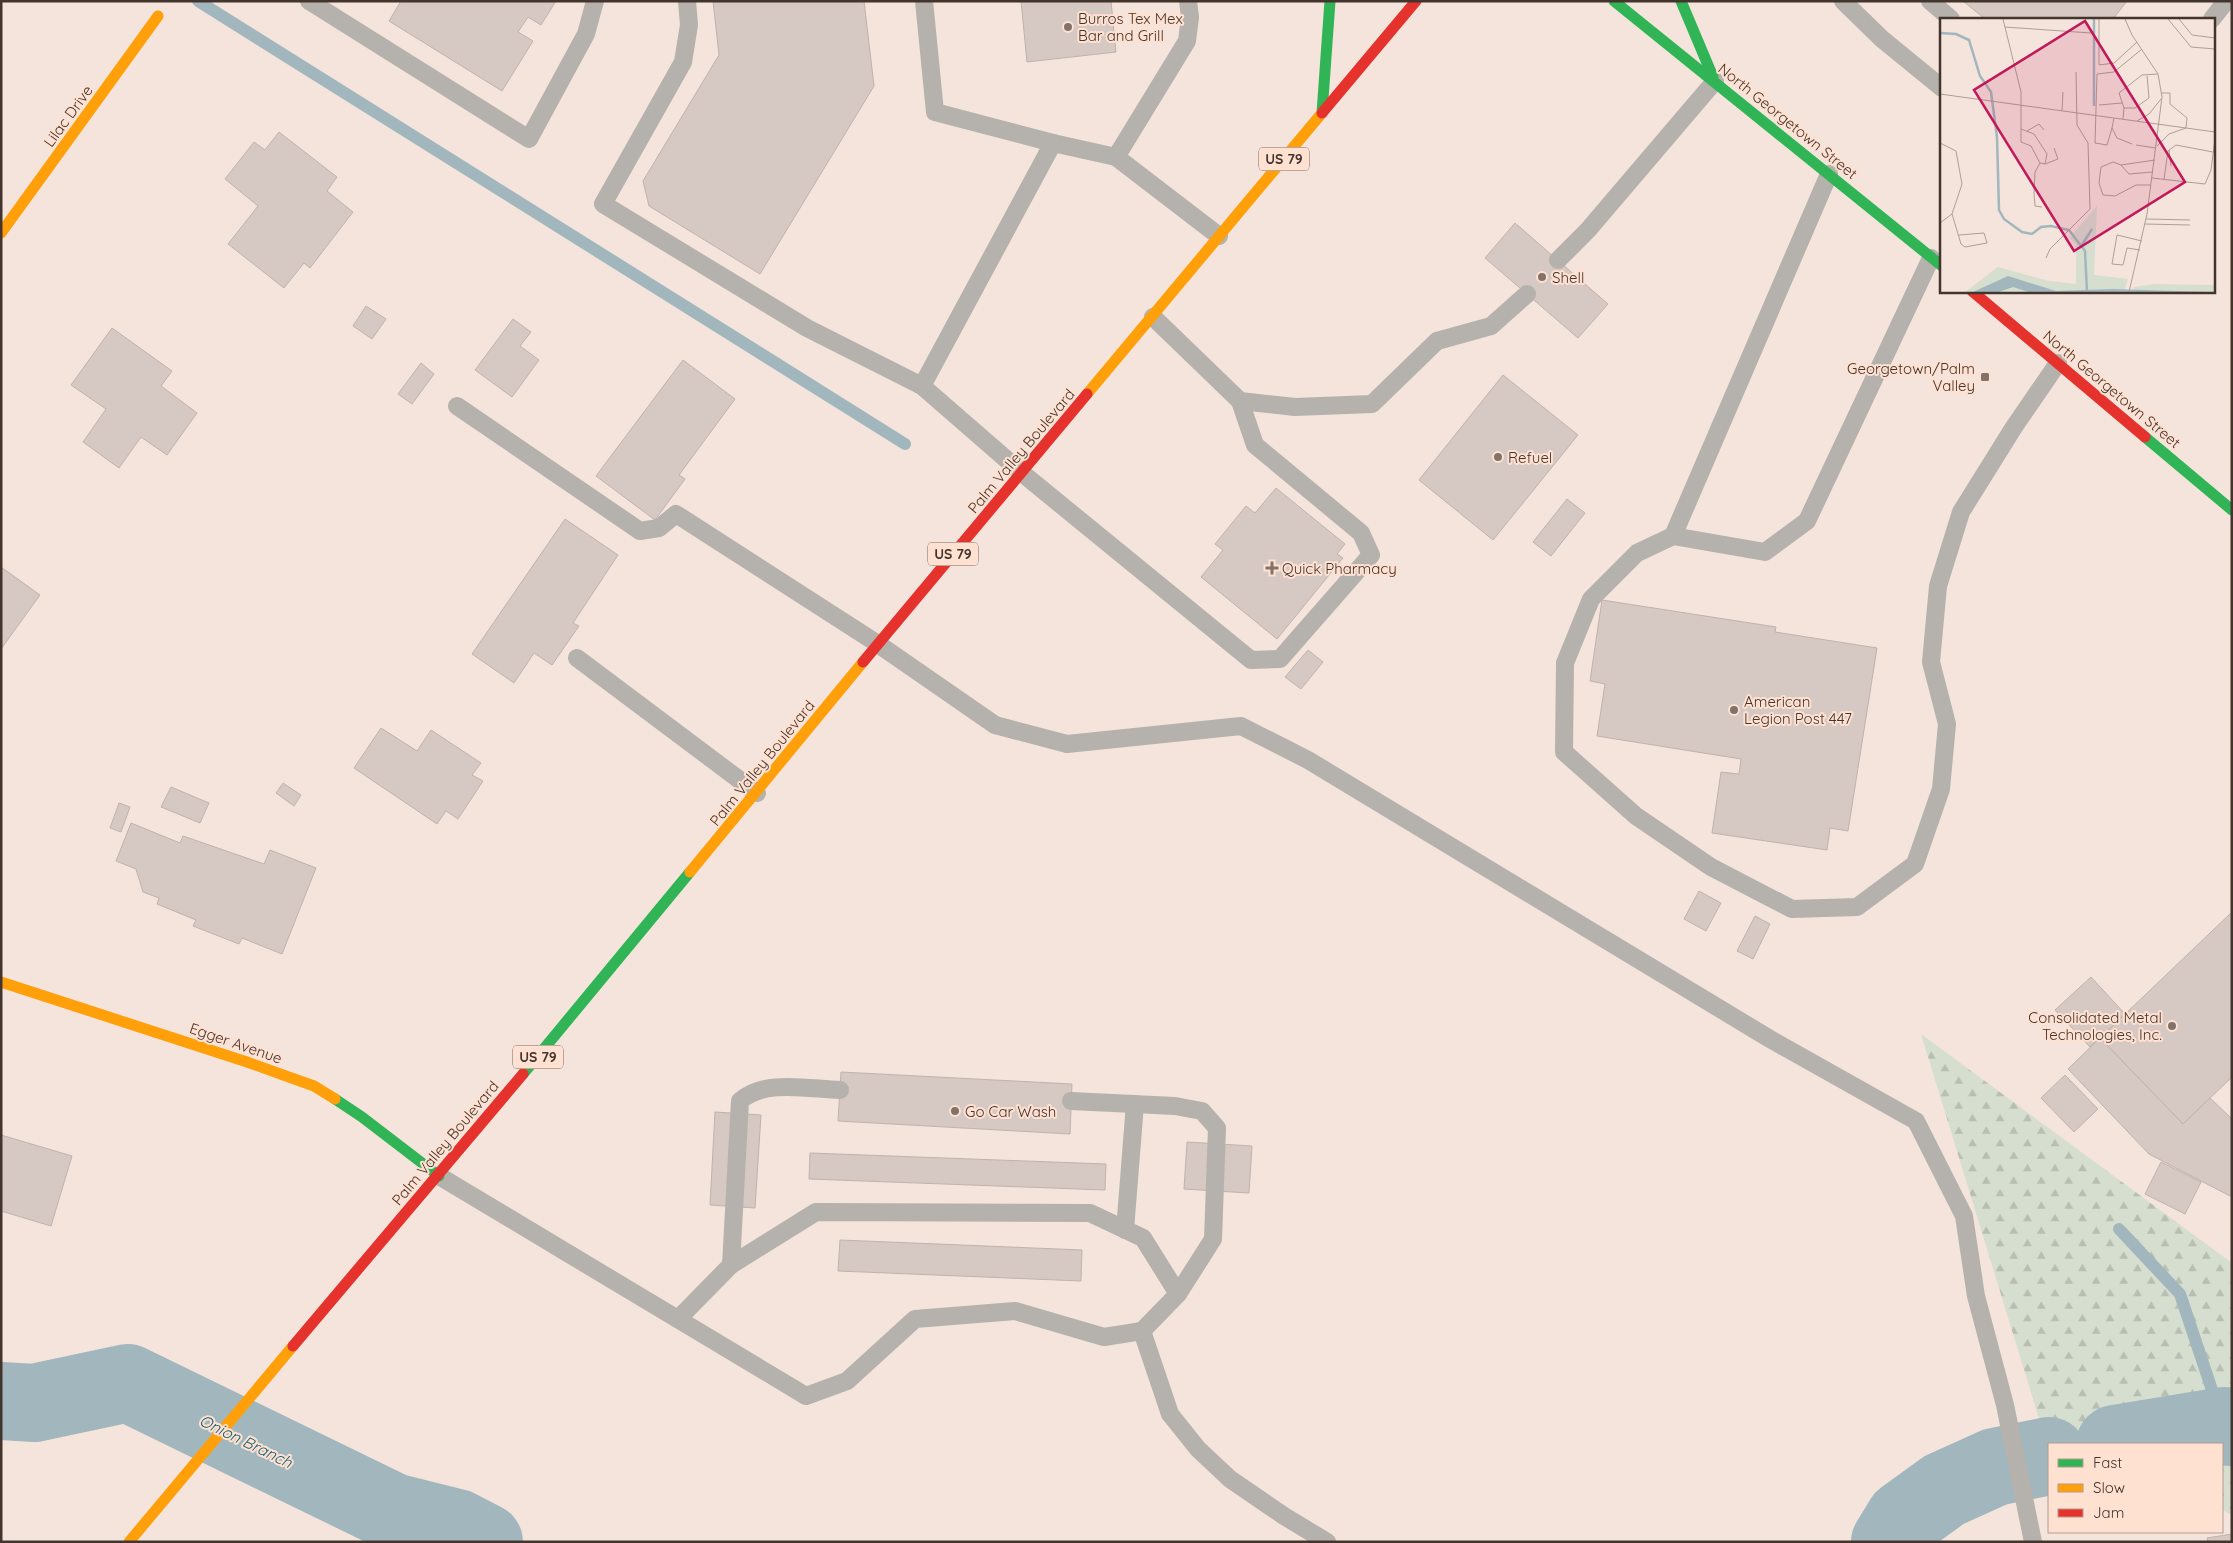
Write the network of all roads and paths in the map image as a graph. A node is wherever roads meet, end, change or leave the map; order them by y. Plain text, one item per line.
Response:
1 (309, 1) edge
2 (595, 1) edge
3 (687, 1) edge
4 (924, 1) edge
5 (1188, 1) edge
6 (1330, 1) edge
7 (1416, 1) edge
8 (1614, 1) edge
9 (1681, 1) edge
10 (1843, 1) edge
11 (1930, 1) edge
12 (2226, 1) edge
13 (158, 16) dead end
14 (1951, 18) edge
15 (2213, 18) edge
16 (1715, 81) junction
17 (1940, 86) edge
18 (1322, 113) junction
19 (1053, 143) junction
20 (1116, 156) junction
21 (1829, 174) junction
22 (1, 233) edge
23 (1219, 236) junction
24 (1558, 260) dead end
25 (1937, 262) edge
26 (1975, 292) edge
27 (1527, 294) dead end
28 (1992, 297) edge
29 (1152, 317) junction
30 (2058, 363) junction
31 (922, 386) junction
32 (1240, 401) junction
33 (457, 406) dead end
34 (1022, 473) junction
35 (2232, 510) edge
36 (1673, 536) junction
37 (878, 644) junction
38 (577, 658) dead end
39 (757, 793) junction
40 (1, 982) edge
41 (840, 1090) dead end
42 (1071, 1101) dead end
43 (1135, 1104) junction
44 (439, 1176) junction
45 (1125, 1230) junction
46 (731, 1265) junction
47 (1178, 1294) junction
48 (678, 1319) junction
49 (1142, 1331) junction
50 (2033, 1538) edge
51 (129, 1542) edge
52 (1327, 1542) edge

1 - 2 lane
3 - 31 lane
4 - 19 lane
5 - 20 lane
6 - 18 main road
7 - 18 main road, Palm Valley Boulevard / US 79
8 - 16 main road, North Georgetown Street
9 - 16 main road
10 - 17 lane
11 - 14 lane
12 - 15 lane
13 - 22 main road, Lilac Drive
16 - 21 main road, North Georgetown Street
16 - 24 lane
18 - 23 main road, Palm Valley Boulevard / US 79
19 - 20 lane
19 - 31 lane
20 - 23 lane
21 - 25 main road, North Georgetown Street
21 - 36 lane
23 - 29 main road, Palm Valley Boulevard / US 79
25 - 36 lane
26 - 28 main road, North Georgetown Street
27 - 32 lane
28 - 30 main road, North Georgetown Street
29 - 32 lane
29 - 34 main road, Palm Valley Boulevard / US 79
30 - 35 main road, North Georgetown Street
30 - 36 lane
31 - 34 lane
32 - 34 lane
33 - 37 lane
34 - 37 main road, Palm Valley Boulevard / US 79
37 - 39 main road, Palm Valley Boulevard / US 79
37 - 50 lane
38 - 39 lane
39 - 44 main road, Palm Valley Boulevard / US 79
40 - 44 main road, Egger Avenue
41 - 46 lane
42 - 43 lane
43 - 45 lane
43 - 47 lane
44 - 48 lane
44 - 51 main road, Palm Valley Boulevard / US 79
45 - 46 lane
45 - 47 lane
46 - 48 lane
47 - 49 lane
48 - 49 lane
49 - 52 lane

